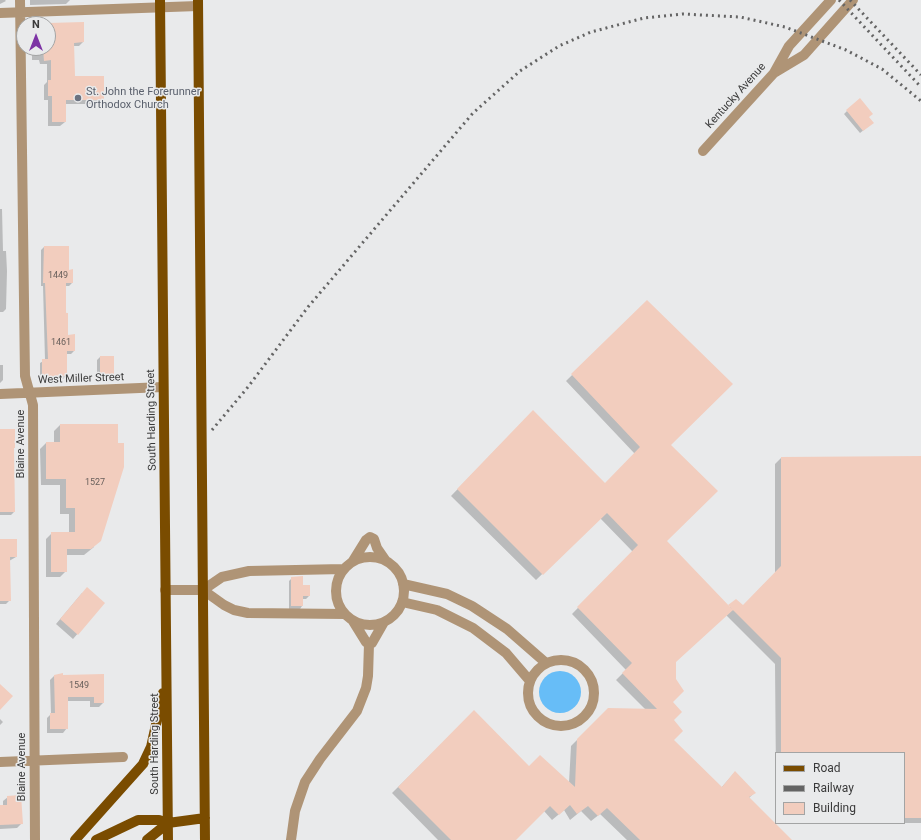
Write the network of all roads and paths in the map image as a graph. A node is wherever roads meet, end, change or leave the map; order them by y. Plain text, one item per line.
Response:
1 (20, 0) edge
2 (831, 0) edge
3 (853, 0) edge
4 (160, 3) edge
5 (198, 3) edge
6 (20, 12) junction
7 (0, 13) edge
8 (774, 73) junction
9 (703, 152) dead end
10 (163, 388) junction
11 (29, 393) junction
12 (0, 394) edge
13 (354, 561) junction
14 (386, 561) junction
15 (343, 569) junction
16 (403, 584) junction
17 (166, 590) junction
18 (203, 590) junction
19 (402, 602) junction
20 (349, 617) junction
21 (384, 622) junction
22 (369, 644) junction
23 (546, 663) junction
24 (167, 678) junction
25 (530, 681) junction
26 (123, 757) dead end
27 (35, 760) junction
28 (0, 762) edge
29 (205, 818) junction
30 (168, 823) junction
31 (35, 840) edge
32 (75, 840) edge
33 (96, 840) edge
34 (147, 840) edge
35 (168, 840) edge
36 (205, 840) edge
37 (291, 840) edge

1 - 6 street, Blaine Avenue
2 - 8 street, Kentucky Avenue
3 - 8 street
4 - 5 street
4 - 6 street
4 - 10 main road, South Harding Street
5 - 18 main road
6 - 7 street
6 - 11 street, Blaine Avenue
8 - 9 street, Kentucky Avenue
10 - 11 street, West Miller Street
10 - 17 main road, South Harding Street
11 - 12 street, West Miller Street
11 - 27 street, Blaine Avenue
13 - 14 street
13 - 14 street
13 - 15 street
14 - 16 street
15 - 18 street
15 - 20 street
16 - 19 street
16 - 23 street
17 - 18 street
17 - 24 main road, South Harding Street
18 - 20 street
18 - 29 main road
19 - 21 street
19 - 25 street
20 - 21 street
20 - 22 street
21 - 22 street
22 - 37 street
23 - 25 street
23 - 25 street
24 - 30 main road, South Harding Street
24 - 32 main road
26 - 27 street
27 - 28 street
27 - 31 street, Blaine Avenue
29 - 30 main road
29 - 36 main road
30 - 33 main road
30 - 34 main road
30 - 35 main road, South Harding Street

